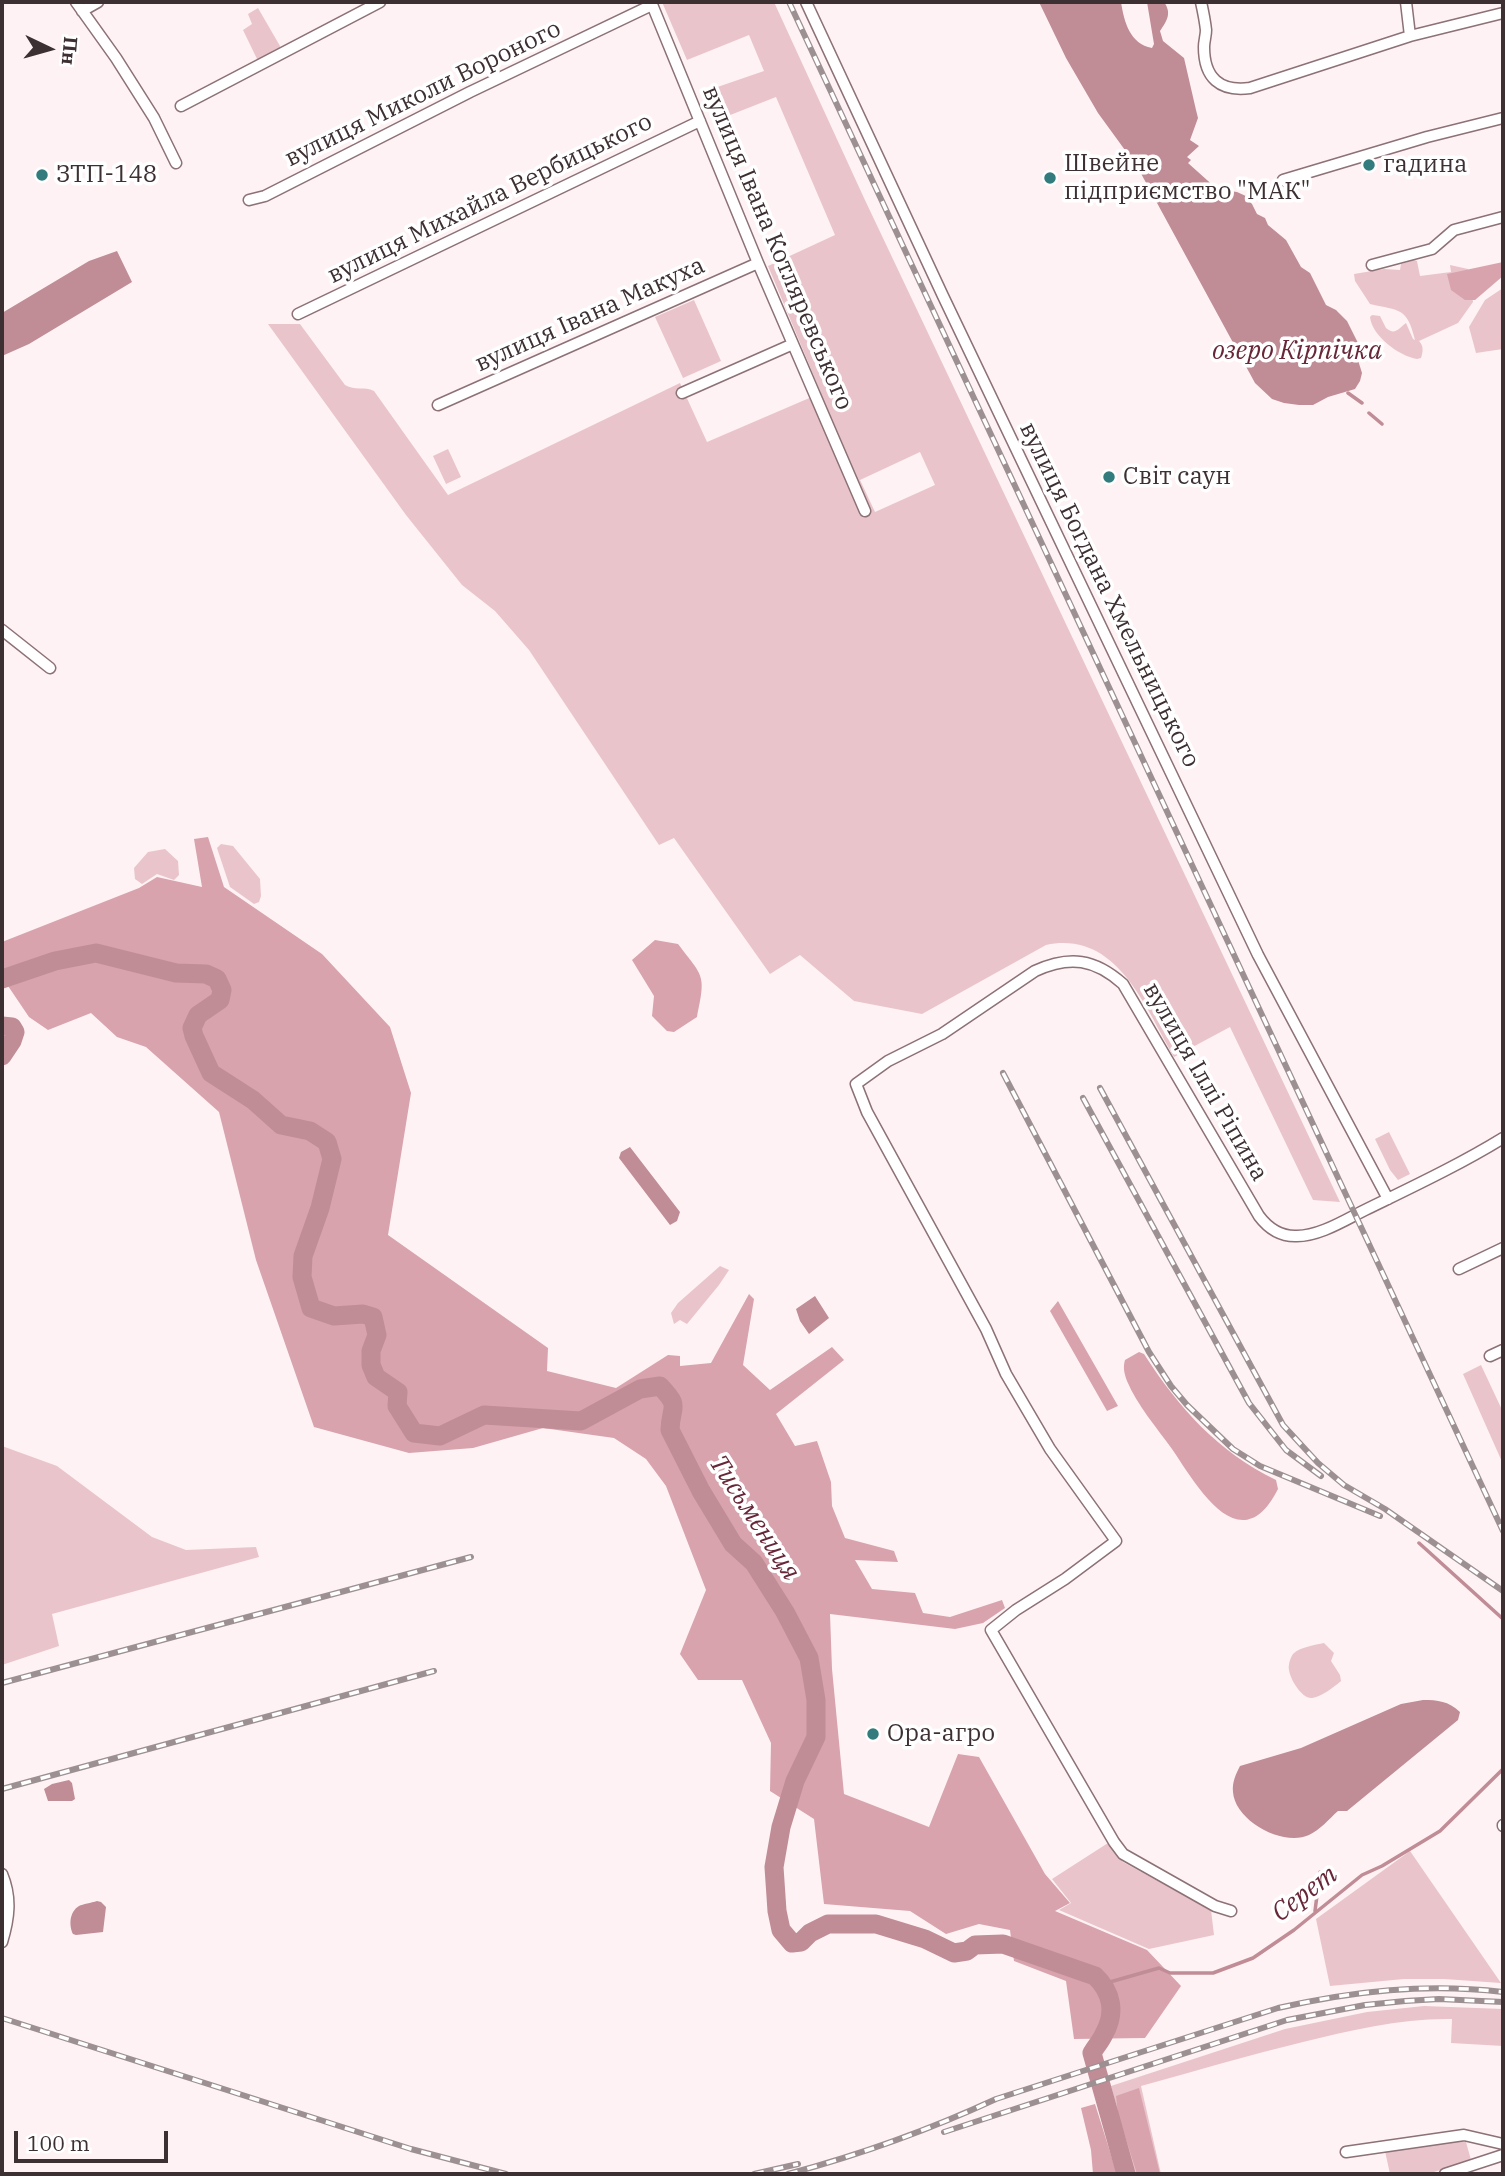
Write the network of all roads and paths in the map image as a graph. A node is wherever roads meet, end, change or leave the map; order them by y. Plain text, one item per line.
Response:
1 (98, 2) edge
2 (380, 2) edge
3 (807, 2) edge
4 (1201, 2) edge
5 (1406, 2) edge
6 (652, 4) edge
7 (79, 6) edge
8 (1503, 13) edge
9 (1410, 36) junction
10 (181, 106) dead end
11 (1503, 118) edge
12 (700, 121) junction
13 (176, 163) dead end
14 (1283, 180) dead end
15 (249, 200) dead end
16 (1503, 217) edge
17 (758, 263) junction
18 (1372, 265) dead end
19 (298, 314) dead end
20 (793, 344) junction
21 (682, 393) dead end
22 (438, 405) dead end
23 (865, 510) dead end
24 (2, 630) edge
25 (50, 668) dead end
26 (1503, 1138) edge
27 (1388, 1199) junction
28 (1503, 1248) edge
29 (1459, 1269) dead end
30 (1503, 1350) edge
31 (1490, 1356) dead end
32 (2, 1874) edge
33 (1231, 1911) dead end
34 (2, 1942) edge
35 (1503, 2144) edge
36 (1346, 2152) dead end
37 (1503, 2154) edge
38 (1445, 2174) edge

1 - 7 street
2 - 10 street
3 - 27 street, вулиця Богдана Хмельницького
4 - 9 street
5 - 9 street
6 - 12 street, вулиця Івана Котляревського
6 - 15 street, вулиця Миколи Вороного
7 - 13 street
8 - 9 street
11 - 14 street
12 - 17 street, вулиця Івана Котляревського
12 - 19 street, вулиця Михайла Вербицького
16 - 18 street
17 - 20 street, вулиця Івана Котляревського
17 - 22 street, вулиця Івана Макуха
20 - 21 street
20 - 23 street, вулиця Івана Котляревського
24 - 25 street
26 - 27 street, вулиця Іллі Ріпина
27 - 33 street, вулиця Іллі Ріпина
28 - 29 street
30 - 31 street
32 - 34 street
35 - 36 street
37 - 38 street

